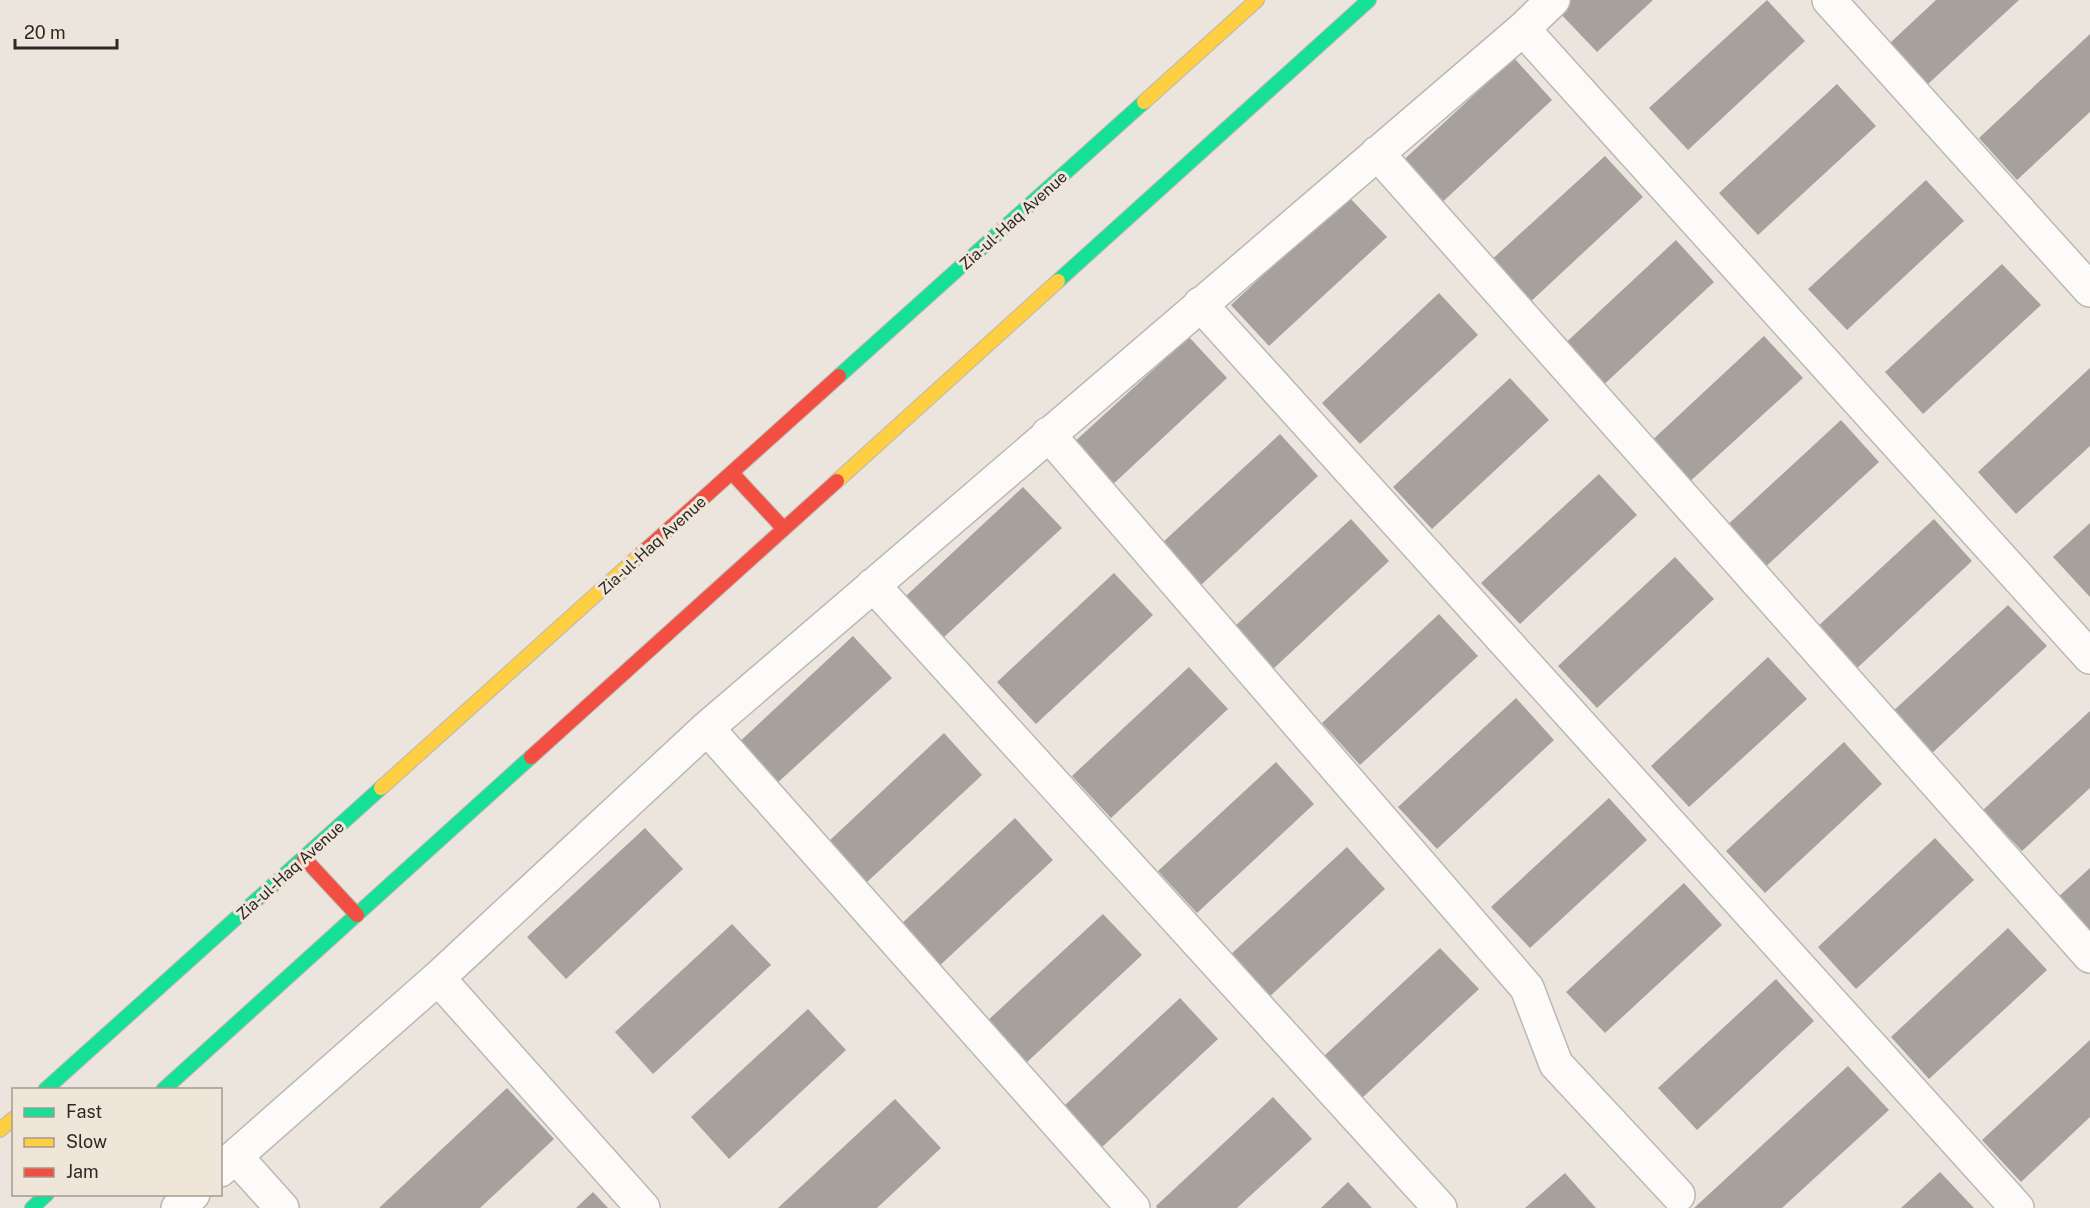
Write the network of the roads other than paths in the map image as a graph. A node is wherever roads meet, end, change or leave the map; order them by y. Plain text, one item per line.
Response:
1 (1257, 0) edge
2 (1369, 0) edge
3 (1553, 0) edge
4 (1828, 0) edge
5 (1523, 29) junction
6 (1377, 153) junction
7 (2090, 290) edge
8 (1200, 304) junction
9 (1048, 434) junction
10 (732, 473) junction
11 (784, 530) junction
12 (873, 585) junction
13 (2090, 657) edge
14 (707, 728) junction
15 (304, 858) junction
16 (357, 915) junction
17 (2090, 956) edge
18 (438, 978) junction
19 (46, 1088) edge
20 (165, 1088) edge
21 (12, 1120) edge
22 (0, 1130) edge
23 (228, 1164) edge
24 (1678, 1195) dead end
25 (45, 1196) edge
26 (191, 1196) edge
27 (32, 1208) edge
28 (178, 1208) edge
29 (282, 1208) edge
30 (643, 1208) edge
31 (1133, 1208) edge
32 (1440, 1208) edge
33 (2017, 1208) edge

1 - 10 street, Zia-ul-Haq Avenue
2 - 11 street
3 - 5 street
4 - 7 street
5 - 6 street
5 - 13 street
6 - 8 street
6 - 17 street
8 - 9 street
8 - 33 street
9 - 12 street
9 - 24 street
10 - 11 street
10 - 15 street, Zia-ul-Haq Avenue
11 - 16 street
12 - 14 street
12 - 32 street
14 - 18 street
14 - 31 street
15 - 16 street
15 - 19 street, Zia-ul-Haq Avenue
16 - 20 street
18 - 23 street
18 - 30 street
21 - 22 street
23 - 29 street
25 - 27 street
26 - 28 street

